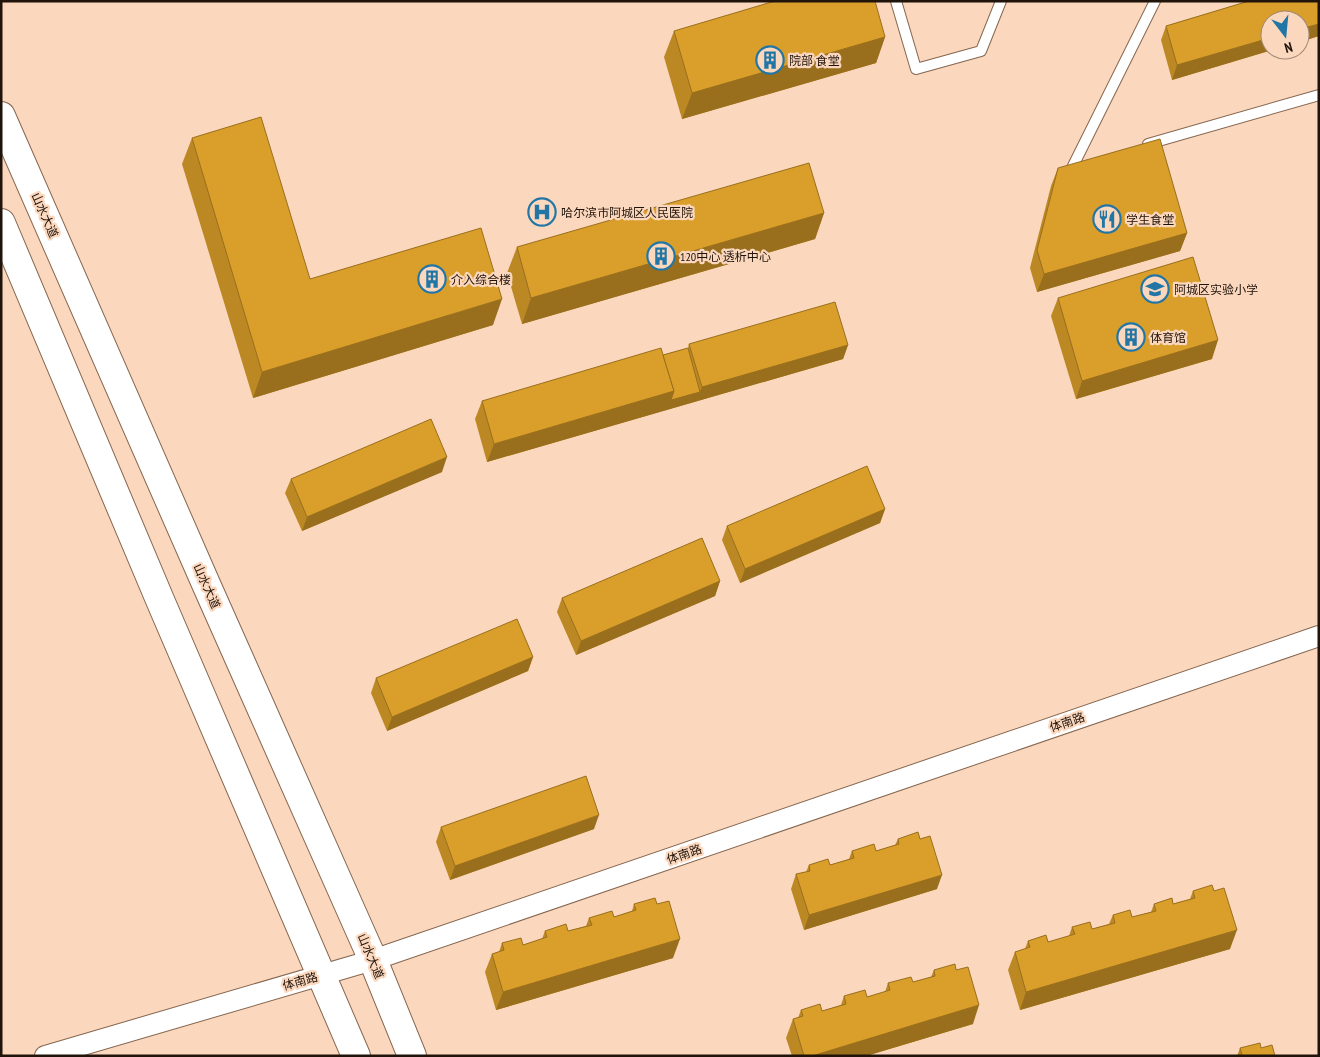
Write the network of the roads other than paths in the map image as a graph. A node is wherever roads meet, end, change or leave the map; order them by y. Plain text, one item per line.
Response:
1 (896, 1) edge
2 (1001, 1) edge
3 (1155, 1) edge
4 (1319, 95) edge
5 (1, 116) edge
6 (1139, 147) edge
7 (1082, 163) edge
8 (1, 223) edge
9 (1319, 636) edge
10 (373, 960) junction
11 (322, 975) junction
12 (45, 1056) edge
13 (356, 1056) edge
14 (412, 1056) edge

1 - 2 lane
3 - 7 lane
4 - 6 lane
5 - 10 main road, 山水大道
8 - 11 main road
9 - 10 street, 体南路
10 - 11 street, 体南路
10 - 14 main road, 山水大道
11 - 12 street, 体南路
11 - 13 main road

